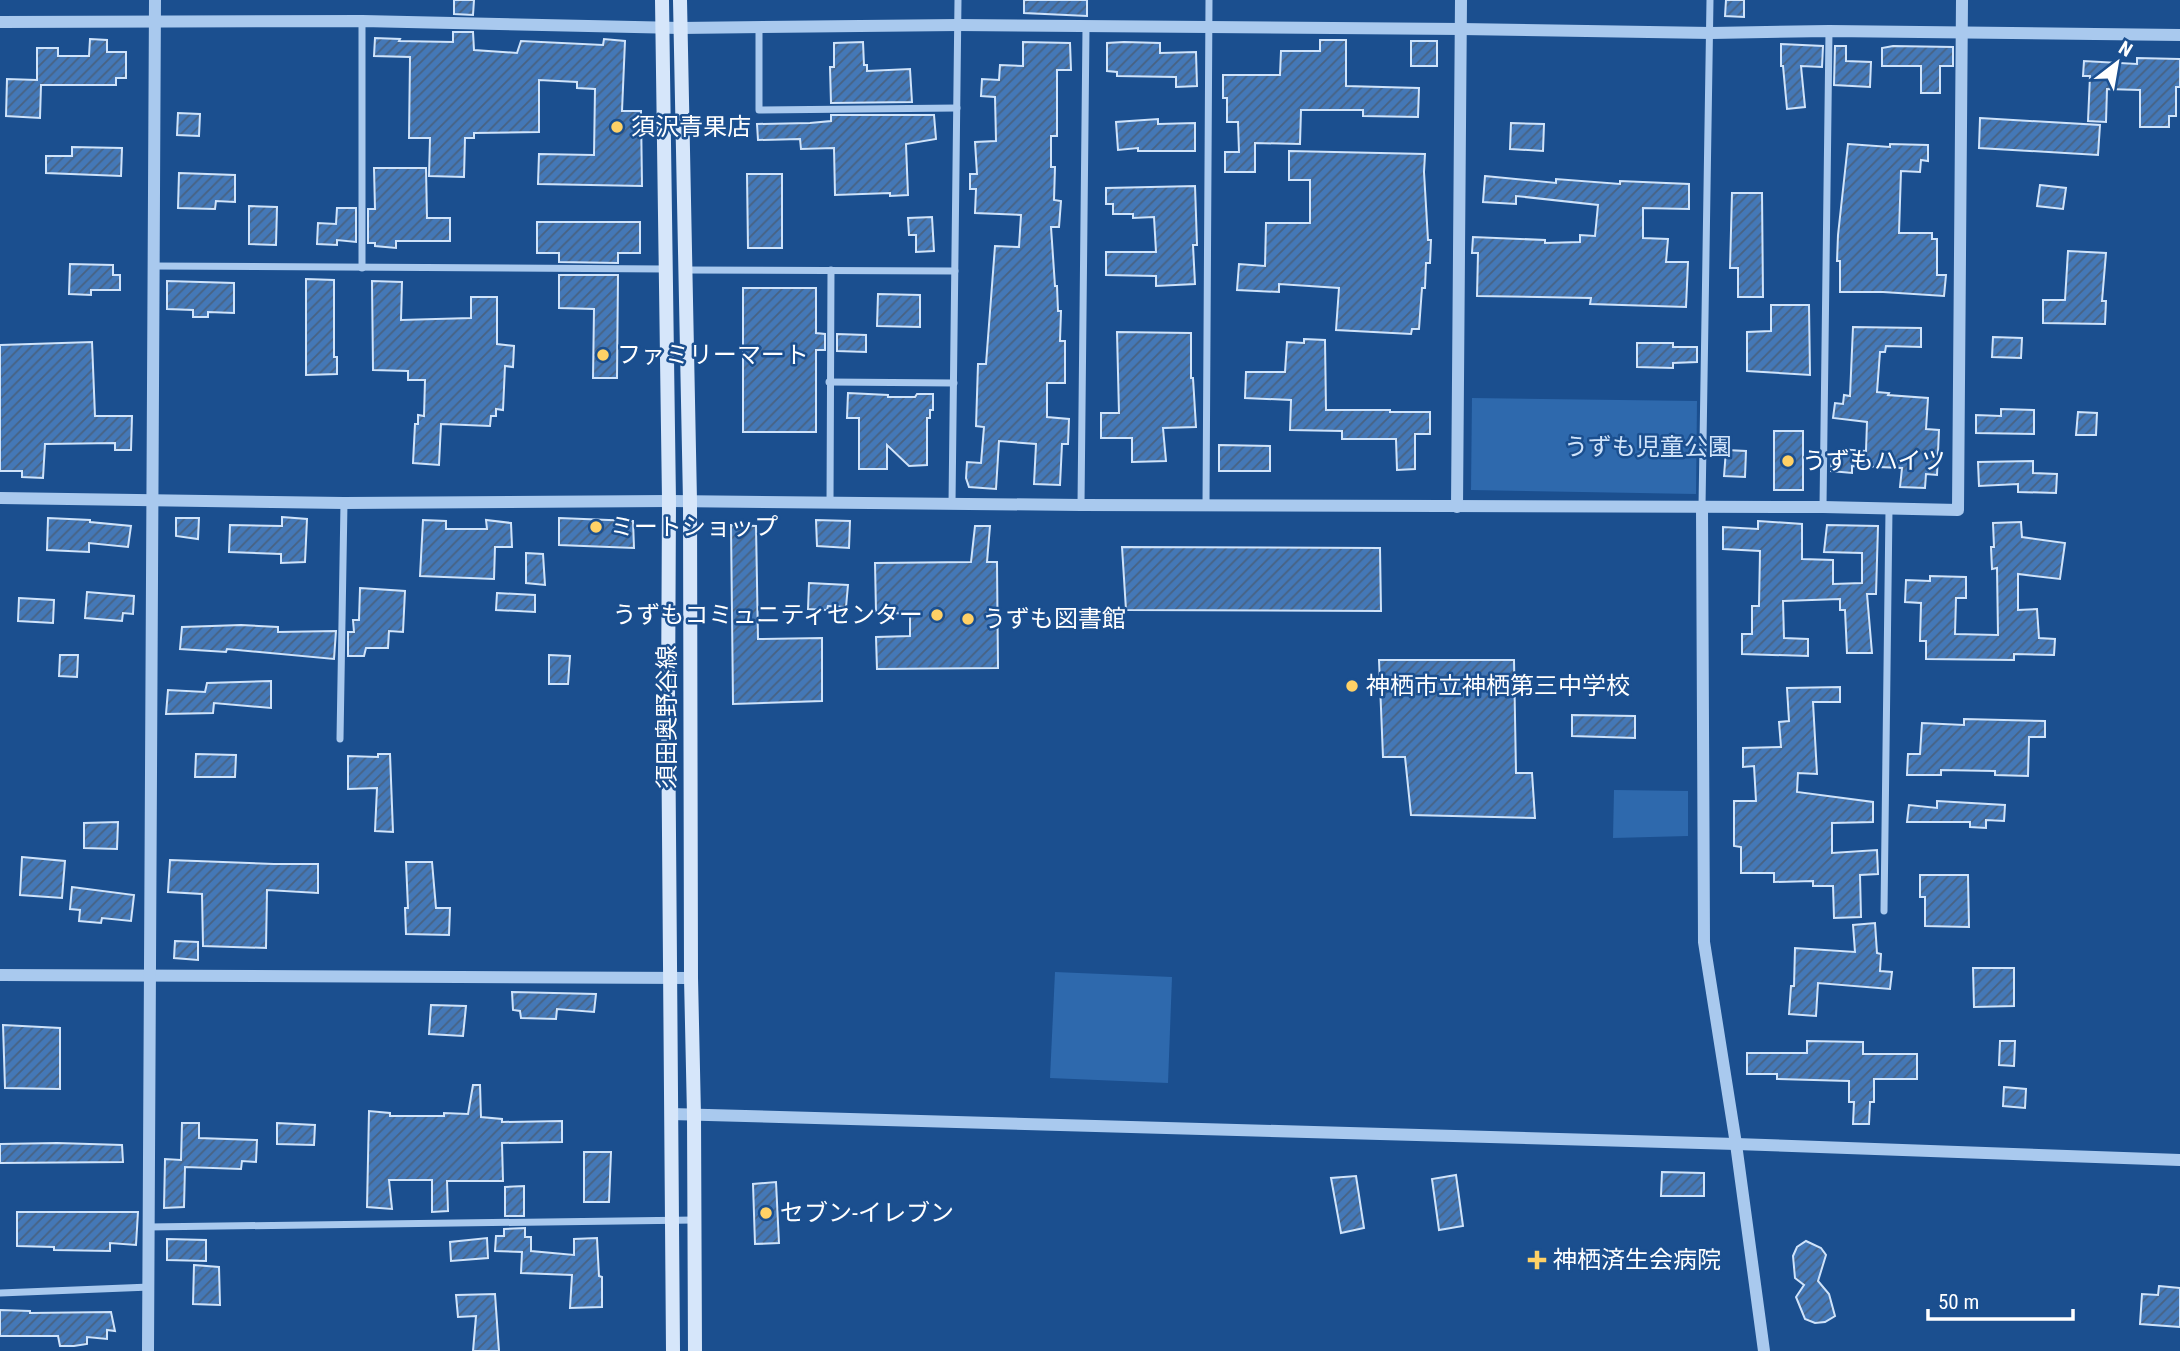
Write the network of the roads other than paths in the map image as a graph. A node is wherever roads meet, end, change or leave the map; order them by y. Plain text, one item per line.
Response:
1 (155, 0) edge
2 (662, 0) edge
3 (680, 0) edge
4 (958, 0) edge
5 (1209, 0) edge
6 (1461, 0) edge
7 (1710, 0) edge
8 (1962, 0) edge
9 (155, 21) junction
10 (362, 21) junction
11 (0, 22) edge
12 (958, 25) junction
13 (662, 27) junction
14 (759, 27) junction
15 (1208, 27) junction
16 (680, 28) junction
17 (1086, 28) junction
18 (1461, 29) junction
19 (1829, 31) junction
20 (1711, 33) junction
21 (1962, 34) junction
22 (2180, 34) edge
23 (957, 108) junction
24 (152, 266) junction
25 (362, 268) junction
26 (665, 269) junction
27 (685, 270) junction
28 (831, 270) junction
29 (955, 271) junction
30 (829, 382) junction
31 (954, 383) junction
32 (0, 498) edge
33 (153, 498) junction
34 (669, 501) junction
35 (690, 501) junction
36 (344, 503) junction
37 (830, 503) junction
38 (952, 505) junction
39 (1081, 505) junction
40 (1206, 505) junction
41 (1457, 507) junction
42 (1823, 507) junction
43 (1702, 508) junction
44 (1889, 509) junction
45 (340, 739) dead end
46 (1884, 911) dead end
47 (0, 975) edge
48 (149, 976) junction
49 (669, 978) junction
50 (691, 978) junction
51 (671, 1114) junction
52 (694, 1115) junction
53 (1736, 1144) junction
54 (2180, 1160) edge
55 (695, 1220) junction
56 (672, 1222) junction
57 (148, 1227) junction
58 (150, 1287) junction
59 (0, 1293) edge
60 (148, 1351) edge
61 (673, 1351) edge
62 (695, 1351) edge
63 (1764, 1351) edge

1 - 9 street
2 - 13 main road, 須田奥野谷線
3 - 16 main road, 須田奥野谷線
4 - 12 street
5 - 15 street
6 - 18 street
7 - 20 street
8 - 21 street
9 - 10 street
9 - 11 street
9 - 24 street
10 - 13 street
10 - 25 street
12 - 14 street
12 - 17 street
12 - 23 street
13 - 16 street
13 - 26 main road, 須田奥野谷線
14 - 16 street
14 - 23 street
15 - 17 street
15 - 18 street
15 - 40 street
16 - 27 main road, 須田奥野谷線
17 - 39 street
18 - 20 street
18 - 41 street
19 - 20 street
19 - 21 street
19 - 42 street
20 - 43 street
21 - 22 street
21 - 44 street
23 - 29 street
24 - 25 street
24 - 33 street
25 - 26 street
26 - 34 main road, 須田奥野谷線
27 - 28 street
27 - 35 main road, 須田奥野谷線
28 - 29 street
28 - 30 street
29 - 31 street
30 - 31 street
30 - 37 street
31 - 38 street
32 - 33 street
33 - 36 street
33 - 48 street
34 - 35 street
34 - 36 street
34 - 49 main road, 須田奥野谷線
35 - 37 street
35 - 50 main road, 須田奥野谷線
36 - 45 street
37 - 38 street
38 - 39 street
39 - 40 street
40 - 41 street
41 - 43 street
42 - 43 street
42 - 44 street
43 - 53 street
44 - 46 street
47 - 48 street
48 - 49 street
48 - 57 street
49 - 50 street
49 - 51 main road, 須田奥野谷線
50 - 52 main road, 須田奥野谷線
51 - 52 street
51 - 56 main road, 須田奥野谷線
52 - 53 street
52 - 55 main road, 須田奥野谷線
53 - 54 street
53 - 63 street
55 - 56 street
55 - 62 main road, 須田奥野谷線
56 - 57 street
56 - 61 main road, 須田奥野谷線
57 - 58 street
58 - 59 street
58 - 60 street

